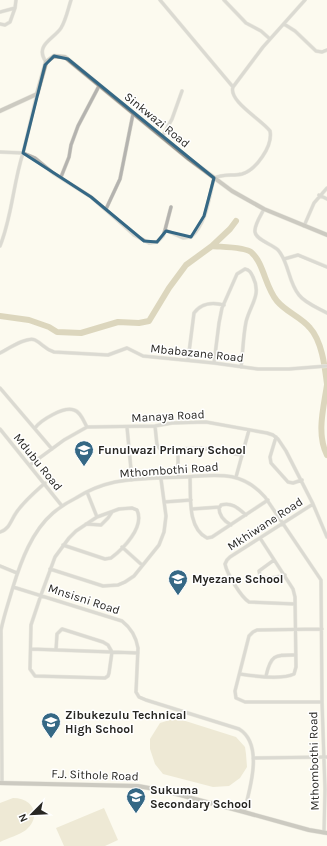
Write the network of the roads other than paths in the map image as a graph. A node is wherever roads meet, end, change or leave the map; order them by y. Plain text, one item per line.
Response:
1 (16, 0) edge
2 (71, 0) edge
3 (160, 0) edge
4 (224, 0) edge
5 (305, 0) edge
6 (15, 8) junction
7 (0, 12) edge
8 (0, 24) edge
9 (284, 24) junction
10 (270, 39) junction
11 (327, 50) edge
12 (46, 62) junction
13 (99, 86) junction
14 (233, 87) junction
15 (182, 91) dead end
16 (37, 94) junction
17 (0, 111) edge
18 (133, 114) junction
19 (162, 137) junction
20 (0, 152) edge
21 (23, 153) junction
22 (60, 177) junction
23 (214, 178) junction
24 (327, 188) edge
25 (320, 195) junction
26 (327, 199) edge
27 (170, 206) dead end
28 (106, 209) junction
29 (264, 209) junction
30 (304, 226) junction
31 (165, 230) junction
32 (327, 235) edge
33 (0, 246) edge
34 (284, 259) junction
35 (327, 267) edge
36 (224, 305) junction
37 (327, 313) edge
38 (0, 353) edge
39 (188, 360) junction
40 (214, 363) junction
41 (241, 366) junction
42 (327, 366) edge
43 (0, 388) edge
44 (155, 426) junction
45 (88, 427) junction
46 (127, 427) junction
47 (35, 428) junction
48 (0, 429) edge
49 (249, 430) junction
50 (276, 437) junction
51 (52, 449) junction
52 (178, 449) junction
53 (242, 455) junction
54 (30, 465) junction
55 (178, 477) junction
56 (190, 477) junction
57 (236, 477) junction
58 (161, 479) junction
59 (132, 480) junction
60 (302, 480) junction
61 (45, 483) junction
62 (86, 492) junction
63 (191, 500) junction
64 (268, 500) junction
65 (164, 502) junction
66 (313, 504) junction
67 (62, 506) junction
68 (220, 507) junction
69 (192, 509) junction
70 (112, 512) junction
71 (246, 515) junction
72 (97, 517) junction
73 (282, 523) junction
74 (85, 524) junction
75 (231, 525) junction
76 (0, 532) edge
77 (327, 537) edge
78 (260, 538) junction
79 (63, 545) junction
80 (122, 547) junction
81 (274, 560) junction
82 (142, 565) junction
83 (0, 566) edge
84 (50, 569) junction
85 (17, 573) junction
86 (285, 575) junction
87 (327, 579) edge
88 (322, 580) junction
89 (13, 587) junction
90 (41, 595) junction
91 (295, 604) junction
92 (322, 629) junction
93 (295, 630) junction
94 (1, 634) edge
95 (31, 649) junction
96 (56, 650) junction
97 (112, 652) junction
98 (138, 653) junction
99 (322, 653) junction
100 (327, 653) edge
101 (296, 655) junction
102 (240, 674) junction
103 (266, 676) junction
104 (1, 690) edge
105 (322, 702) junction
106 (323, 730) junction
107 (327, 730) edge
108 (1, 744) edge
109 (325, 756) edge
110 (253, 758) junction
111 (1, 783) edge
112 (244, 812) junction
113 (325, 833) edge

1 - 6 street
2 - 12 street
3 - 14 street
4 - 10 street
5 - 9 street
6 - 7 street
6 - 8 street
9 - 10 street
9 - 11 street
10 - 14 street
12 - 13 street, Sinkwazi Road
12 - 16 street
13 - 18 street, Sinkwazi Road
13 - 22 street
14 - 23 street
15 - 19 street
16 - 17 street
16 - 21 street
18 - 19 street, Sinkwazi Road
18 - 28 street
19 - 23 street, Sinkwazi Road
20 - 21 street
21 - 22 street
21 - 33 street
22 - 28 street
23 - 29 street, Sinkwazi Road
23 - 31 street
24 - 25 street
25 - 26 street
25 - 30 street
27 - 31 street
28 - 31 street
29 - 30 street, Sinkwazi Road
29 - 34 street
30 - 32 street, Sinkwazi Road
34 - 35 street
34 - 37 street
36 - 39 street
36 - 40 street
36 - 41 street
38 - 39 street, Mbabazane Road
39 - 40 street, Mbabazane Road
40 - 41 street, Mbabazane Road
41 - 42 street, Mbabazane Road
43 - 47 street
44 - 46 street, Manaya Road
44 - 49 street, Manaya Road
44 - 52 street
45 - 46 street, Manaya Road
45 - 47 street
45 - 51 street, Manaya Road
46 - 59 street
47 - 51 street
48 - 54 street, Mdubu Road
49 - 50 street, Manaya Road
49 - 53 street
50 - 60 street
50 - 60 street
51 - 54 street, Manaya Road
52 - 53 street
52 - 55 street
53 - 57 street
54 - 61 street, Mdubu Road
55 - 56 street, Mthombothi Road
55 - 58 street, Mthombothi Road
56 - 57 street, Mthombothi Road
56 - 63 street
57 - 64 street, Mthombothi Road
58 - 59 street, Mthombothi Road
58 - 65 street
59 - 62 street, Mthombothi Road
60 - 66 street
61 - 67 street, Mdubu Road
61 - 76 street
62 - 67 street, Mthombothi Road
62 - 72 street
63 - 65 street
63 - 69 street
64 - 71 street
64 - 73 street, Mthombothi Road
65 - 82 street
66 - 73 street, Mkhiwane Road
66 - 77 street
67 - 85 street, Mthombothi Road
68 - 69 street
68 - 71 street
68 - 75 street
69 - 75 street
70 - 72 street
70 - 74 street
70 - 80 street
71 - 75 street
72 - 74 street
73 - 78 street, Mkhiwane Road
73 - 88 street, Mthombothi Road
74 - 79 street
78 - 81 street
78 - 91 street, Mkhiwane Road
79 - 80 street
79 - 84 street
80 - 82 street
81 - 86 street
81 - 86 street
82 - 84 street
83 - 85 street
84 - 90 street
85 - 89 street, Mthombothi Road
86 - 91 street
87 - 88 street
88 - 92 street, Mthombothi Road
89 - 90 street, Mnsisni Road
89 - 94 street, Mthombothi Road
90 - 95 street
90 - 98 street, Mnsisni Road
91 - 93 street
92 - 93 street
92 - 99 street, Mthombothi Road
93 - 101 street
93 - 102 street
94 - 104 street, Mthombothi Road
95 - 96 street
95 - 97 street
96 - 97 street
96 - 97 street
97 - 98 street
98 - 110 street, Mnsisni Road
99 - 100 street
99 - 105 street, Mthombothi Road
101 - 103 street
101 - 103 street
102 - 103 street
102 - 105 street
104 - 108 street, Mthombothi Road
105 - 106 street, Mthombothi Road
106 - 107 street
106 - 109 street, Mthombothi Road
108 - 111 street, Mthombothi Road
109 - 110 street
109 - 113 street, Mthombothi Road
110 - 112 street
111 - 112 street, F.J. Sithole Road
112 - 113 street, F.J. Sithole Road

